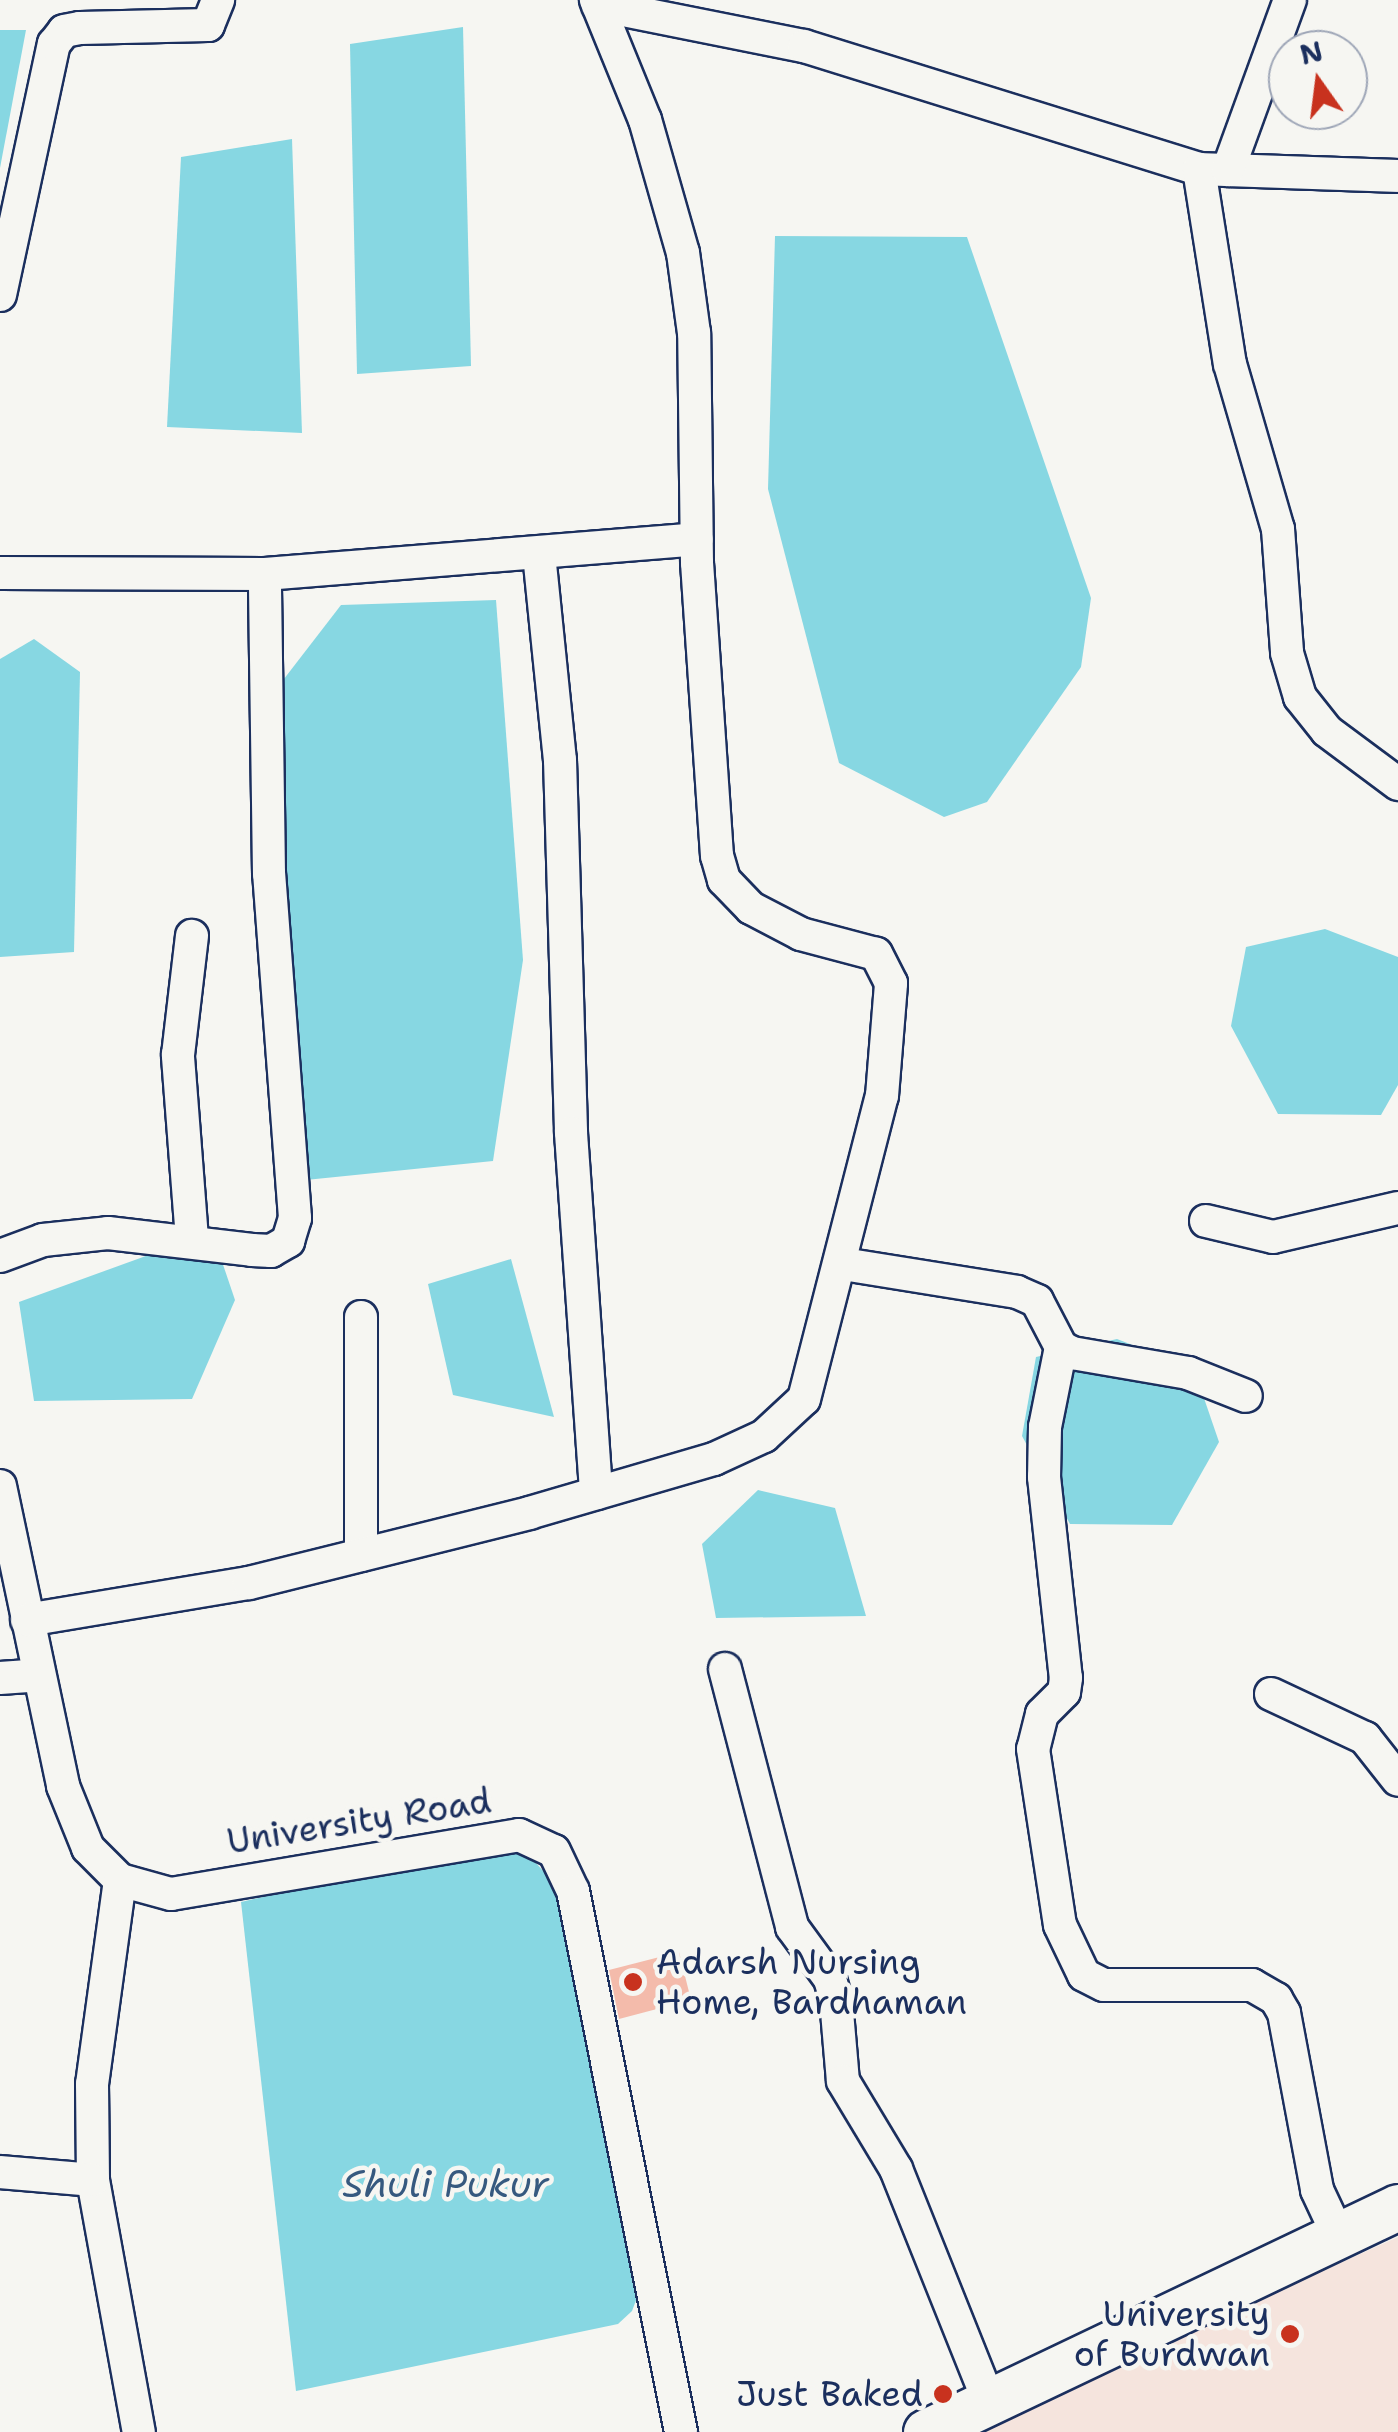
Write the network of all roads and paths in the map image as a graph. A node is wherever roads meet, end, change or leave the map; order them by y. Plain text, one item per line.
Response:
1 (218, 0) edge
2 (1290, 0) edge
3 (597, 2) edge
4 (1214, 170) junction
5 (1398, 176) edge
6 (0, 295) edge
7 (696, 539) junction
8 (540, 554) junction
9 (0, 572) edge
10 (265, 574) junction
11 (1398, 784) edge
12 (192, 936) dead end
13 (1398, 1208) edge
14 (1206, 1221) dead end
15 (192, 1239) junction
16 (0, 1256) edge
17 (843, 1264) junction
18 (361, 1317) dead end
19 (1061, 1347) junction
20 (1246, 1396) dead end
21 (0, 1486) edge
22 (596, 1493) junction
23 (361, 1555) junction
24 (26, 1620) junction
25 (725, 1669) dead end
26 (39, 1675) junction
27 (0, 1678) edge
28 (1272, 1694) dead end
29 (1398, 1780) edge
30 (120, 1880) junction
31 (0, 2172) edge
32 (94, 2180) junction
33 (1398, 2207) edge
34 (1339, 2237) junction
35 (989, 2402) junction
36 (138, 2432) edge
37 (682, 2432) edge
38 (926, 2432) edge

1 - 6 street
2 - 4 street
3 - 4 street
3 - 7 street
4 - 5 street
4 - 11 street
7 - 8 street
7 - 17 street
8 - 10 street
8 - 22 street
9 - 10 street
10 - 15 street
12 - 15 street
13 - 14 street
15 - 16 street
17 - 19 street
17 - 22 street
18 - 23 street
19 - 20 street
19 - 34 street
21 - 24 street
22 - 23 street
23 - 24 street
24 - 26 street
25 - 35 street
26 - 27 street
26 - 30 street
28 - 29 street
30 - 32 street
30 - 37 street, University Road
31 - 32 street
32 - 36 street
33 - 34 main road
34 - 35 main road
35 - 38 main road

